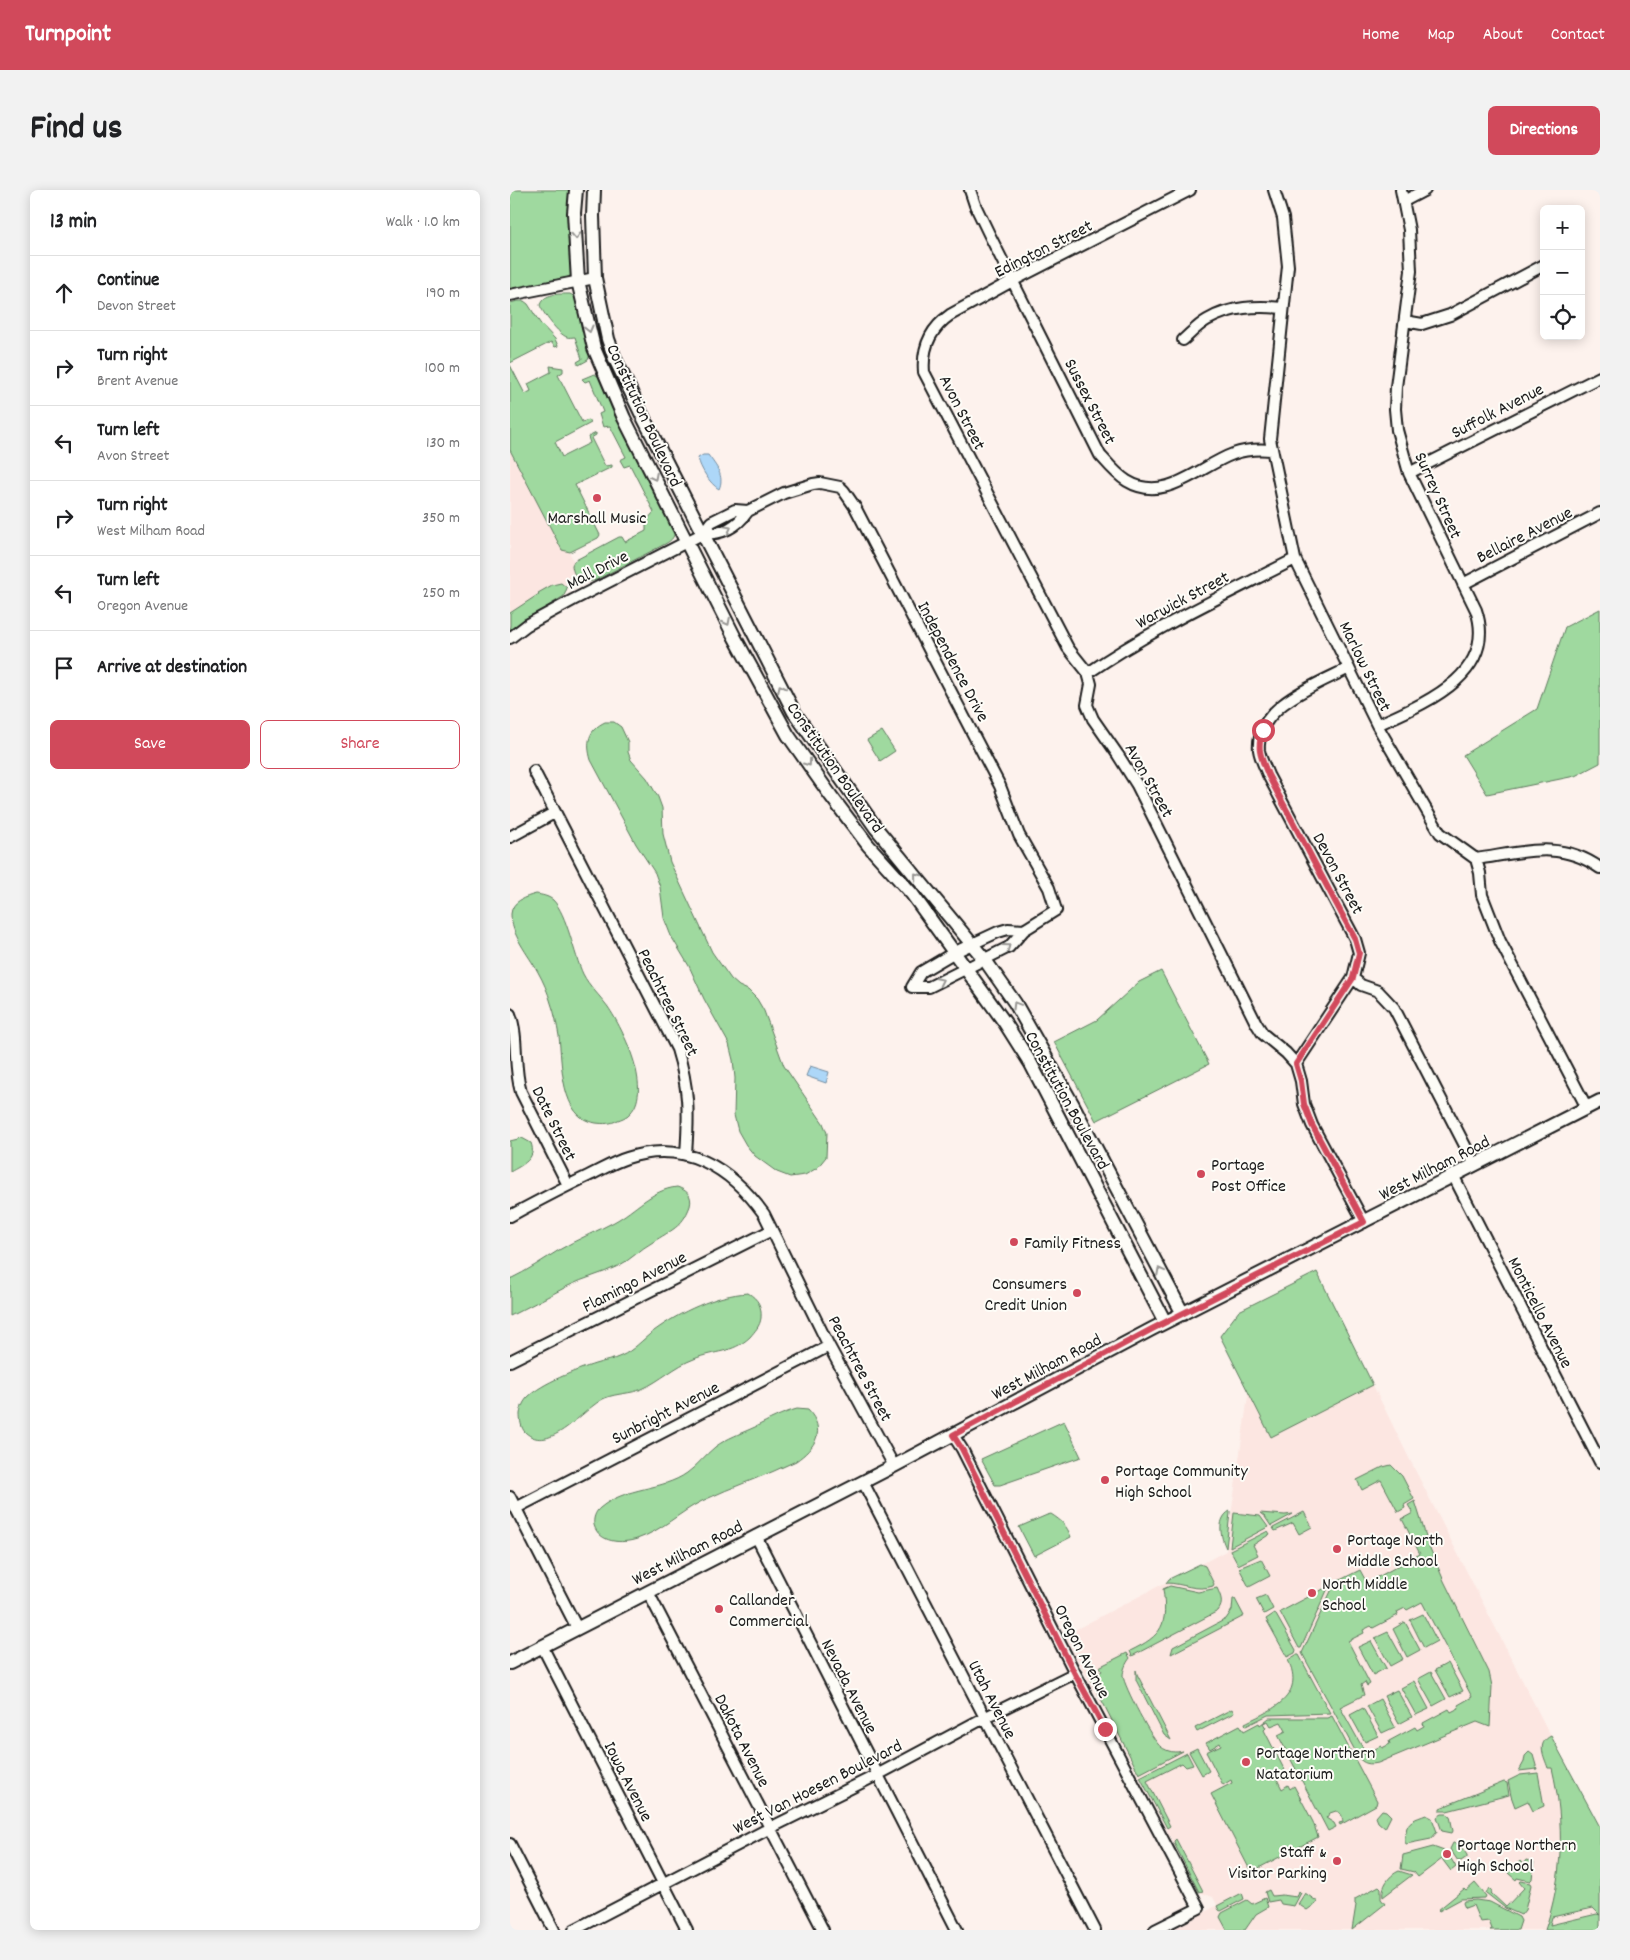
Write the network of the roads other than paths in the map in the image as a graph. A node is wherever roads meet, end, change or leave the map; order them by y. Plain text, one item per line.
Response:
1 (576, 190) edge
2 (594, 190) edge
3 (970, 190) edge
4 (1190, 190) edge
5 (1274, 190) edge
6 (1401, 190) edge
7 (1425, 190) edge
8 (1404, 201) junction
9 (1540, 268) edge
10 (595, 278) junction
11 (578, 281) junction
12 (1012, 281) junction
13 (510, 295) edge
14 (1284, 308) junction
15 (1405, 321) junction
16 (1183, 340) dead end
17 (924, 350) joint
18 (1600, 377) edge
19 (1271, 450) junction
20 (1409, 473) junction
21 (1600, 513) edge
22 (702, 534) junction
23 (686, 542) junction
24 (1295, 559) junction
25 (1463, 584) junction
26 (510, 638) edge
27 (1348, 668) junction
28 (1088, 672) junction
29 (1377, 725) junction
30 (534, 771) dead end
31 (554, 813) junction
32 (510, 838) edge
33 (1476, 859) junction
34 (1600, 868) edge
35 (1024, 930) junction
36 (973, 944) junction
37 (955, 952) junction
38 (985, 960) junction
39 (967, 968) junction
40 (1353, 978) junction
41 (510, 1014) edge
42 (1296, 1064) junction
43 (1600, 1101) edge
44 (1587, 1108) junction
45 (686, 1154) junction
46 (1475, 1165) junction
47 (1454, 1176) junction
48 (568, 1185) junction
49 (510, 1216) edge
50 (1364, 1222) junction
51 (772, 1230) junction
52 (1183, 1314) junction
53 (1165, 1322) junction
54 (829, 1346) junction
55 (510, 1362) edge
56 (953, 1435) junction
57 (1600, 1462) edge
58 (894, 1466) junction
59 (863, 1482) junction
60 (510, 1497) edge
61 (516, 1508) junction
62 (756, 1536) junction
63 (648, 1592) junction
64 (577, 1628) junction
65 (542, 1646) junction
66 (510, 1663) edge
67 (1075, 1674) junction
68 (984, 1718) junction
69 (877, 1775) junction
70 (770, 1828) junction
71 (510, 1844) edge
72 (664, 1884) junction
73 (554, 1930) edge
74 (574, 1930) edge
75 (687, 1930) edge
76 (823, 1930) edge
77 (957, 1930) edge
78 (1095, 1930) edge
79 (1155, 1930) edge

1 -> 11 street, Constitution Boulevard
2 - 10 street, Constitution Boulevard
3 - 12 street, Sussex Street
4 - 12 street, Edington Street
5 - 14 street, Marlow Street
6 - 8 street, Surrey Street
7 - 8 street
8 - 15 street, Surrey Street
9 - 15 street
10 - 11 street
10 - 22 street, Constitution Boulevard
11 - 13 street
11 -> 23 street, Constitution Boulevard
12 - 17 street, Edington Street
12 - 19 street, Sussex Street
14 - 16 street
14 - 19 street, Marlow Street
15 - 20 street, Surrey Street
17 - 28 street, Avon Street
18 - 20 street, Suffolk Avenue
19 - 24 street, Marlow Street
20 - 25 street, Surrey Street
21 - 25 street, Bellaire Avenue
22 - 23 street, Mall Drive
22 - 35 street, Independence Drive
36 -> 22 street, Constitution Boulevard
23 - 26 street, Mall Drive
23 -> 37 street, Constitution Boulevard
24 - 27 street, Marlow Street
24 - 28 street, Warwick Street
25 - 29 street, Surrey Street
27 - 29 street, Marlow Street
27 - 40 street, Devon Street
28 - 42 street, Avon Street
29 - 33 street, Marlow Street
30 - 31 street, Peachtree Street
31 - 32 street
31 - 45 street, Peachtree Street
33 - 34 street
33 - 44 street
35 - 36 street, Independence Drive
38 -> 35 street, Independence Drive
36 - 37 street, Independence Drive
36 - 38 street, Constitution Boulevard
37 - 39 street, Constitution Boulevard
37 -> 39 street, Independence Drive
38 - 39 street, Independence Drive
52 -> 38 street, Constitution Boulevard
39 - 53 street, Constitution Boulevard
40 - 42 street
40 - 46 street
41 - 48 street, Date Street
42 - 50 street
43 - 44 street, West Milham Road
44 - 46 street, West Milham Road
45 - 48 street
45 - 51 street, Peachtree Street
46 - 47 street, West Milham Road
47 - 50 street, West Milham Road
47 - 57 street, Monticello Avenue
48 - 49 street
50 - 52 street, West Milham Road
51 - 54 street, Peachtree Street
51 - 55 street, Flamingo Avenue
52 - 53 street, West Milham Road
53 - 56 street, West Milham Road
54 - 58 street, Peachtree Street
54 - 61 street, Sunbright Avenue
56 - 58 street, West Milham Road
56 - 67 street, Oregon Avenue
58 - 59 street, West Milham Road
59 - 62 street, West Milham Road
59 - 68 street, Utah Avenue
60 - 61 street
61 - 64 street
62 - 63 street, West Milham Road
62 - 69 street, Nevada Avenue
63 - 64 street, West Milham Road
63 - 70 street, Dakota Avenue
64 - 65 street, West Milham Road
65 - 66 street, West Milham Road
65 - 72 street, Iowa Avenue
67 - 68 street, West Van Hoesen Boulevard
67 - 79 street, Oregon Avenue
68 - 69 street, West Van Hoesen Boulevard
68 - 78 street, Utah Avenue
69 - 70 street, West Van Hoesen Boulevard
69 - 77 street, Nevada Avenue
70 - 72 street, West Van Hoesen Boulevard
70 - 76 street, Dakota Avenue
71 - 73 street
72 - 74 street, West Van Hoesen Boulevard
72 - 75 street, Iowa Avenue

